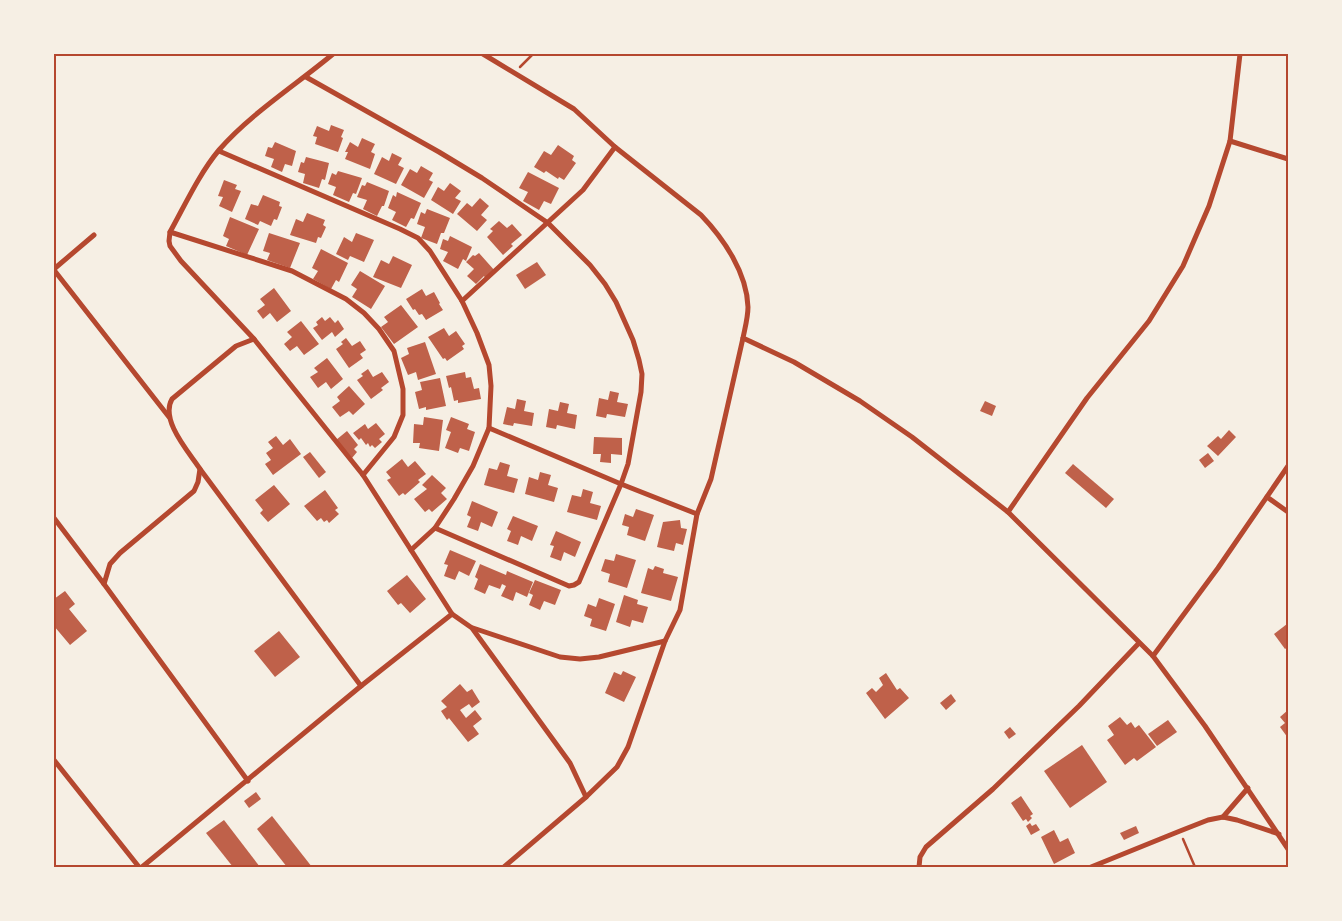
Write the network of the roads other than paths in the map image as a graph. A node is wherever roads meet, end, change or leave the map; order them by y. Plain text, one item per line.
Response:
1 (333, 54) edge
2 (483, 54) edge
3 (1240, 54) edge
4 (306, 77) junction
5 (1230, 141) junction
6 (615, 147) junction
7 (219, 151) junction
8 (1288, 159) edge
9 (548, 223) junction
10 (170, 232) junction
11 (94, 234) dead end
12 (54, 269) edge
13 (462, 301) junction
14 (743, 338) junction
15 (254, 339) junction
16 (169, 417) junction
17 (489, 428) junction
18 (1288, 466) edge
19 (200, 469) junction
20 (363, 475) junction
21 (621, 484) junction
22 (1267, 497) junction
23 (1008, 512) junction
24 (1288, 512) edge
25 (697, 514) junction
26 (54, 518) edge
27 (434, 528) junction
28 (411, 550) junction
29 (104, 584) junction
30 (452, 614) junction
31 (472, 628) junction
32 (666, 641) junction
33 (1138, 644) junction
34 (1153, 656) junction
35 (361, 686) junction
36 (54, 760) edge
37 (248, 780) junction
38 (1248, 788) junction
39 (586, 797) junction
40 (1223, 817) junction
41 (1279, 834) junction
42 (1288, 849) edge
43 (140, 867) edge
44 (504, 867) edge
45 (919, 867) edge
46 (1092, 867) edge

1 - 4 street
2 - 6 street
3 - 5 street
4 - 7 street
4 - 9 street
5 - 8 street
5 - 23 street
6 - 9 street
6 - 14 street
7 - 10 street
7 - 13 street
9 - 13 street
9 - 21 street
10 - 15 street
10 - 20 street
11 - 12 street
12 - 16 street
13 - 17 street
14 - 23 street
14 - 25 street
15 - 16 street
15 - 20 street
16 - 19 street
17 - 21 street
17 - 27 street
18 - 22 street
19 - 29 street
19 - 35 street
20 - 28 street
21 - 25 street
21 - 27 street
22 - 24 street
22 - 34 street
23 - 33 street
25 - 32 street
26 - 29 street
27 - 28 street
28 - 30 street
29 - 37 street
30 - 31 street
30 - 35 street
31 - 32 street
31 - 39 street
32 - 39 street
33 - 34 street
33 - 45 street
34 - 38 street
35 - 37 street
36 - 43 street
37 - 43 street
38 - 40 street
38 - 41 street
39 - 44 street
40 - 41 street
40 - 46 street
41 - 42 street

